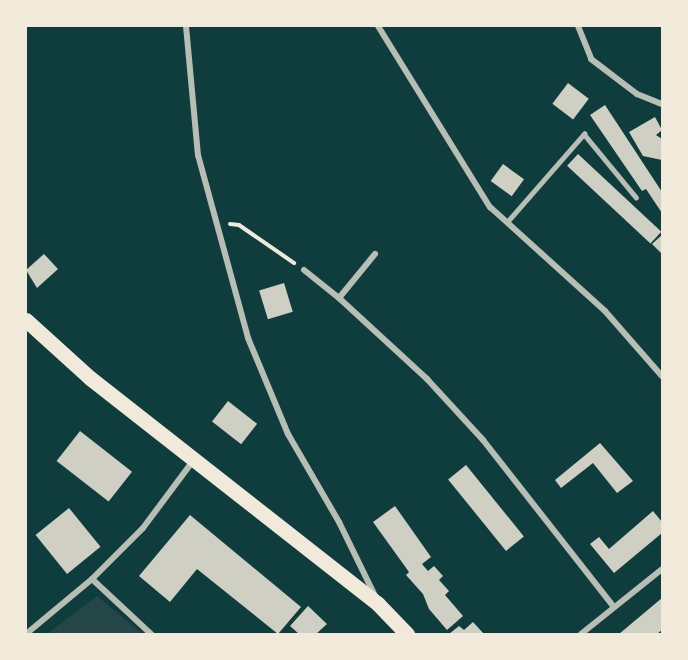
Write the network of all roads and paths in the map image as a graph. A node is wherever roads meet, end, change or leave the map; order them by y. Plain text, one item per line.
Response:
1 (186, 26) edge
2 (378, 26) edge
3 (578, 26) edge
4 (663, 104) edge
5 (636, 197) dead end
6 (508, 222) junction
7 (217, 224) junction
8 (375, 255) dead end
9 (304, 270) joint
10 (339, 298) junction
11 (26, 320) edge
12 (663, 376) edge
13 (195, 459) junction
14 (663, 568) edge
15 (92, 579) junction
16 (378, 604) junction
17 (614, 606) junction
18 (26, 634) edge
19 (151, 634) edge
20 (406, 634) edge
21 (581, 634) edge

1 - 7 street
2 - 6 street
3 - 4 street
5 - 6 lane
6 - 12 street
7 - 9 path
7 - 16 street
8 - 10 street
9 - 10 street
10 - 17 street
11 - 13 main road
13 - 15 street
13 - 16 main road
14 - 17 street
15 - 18 street
15 - 19 street
16 - 20 main road
17 - 21 street

